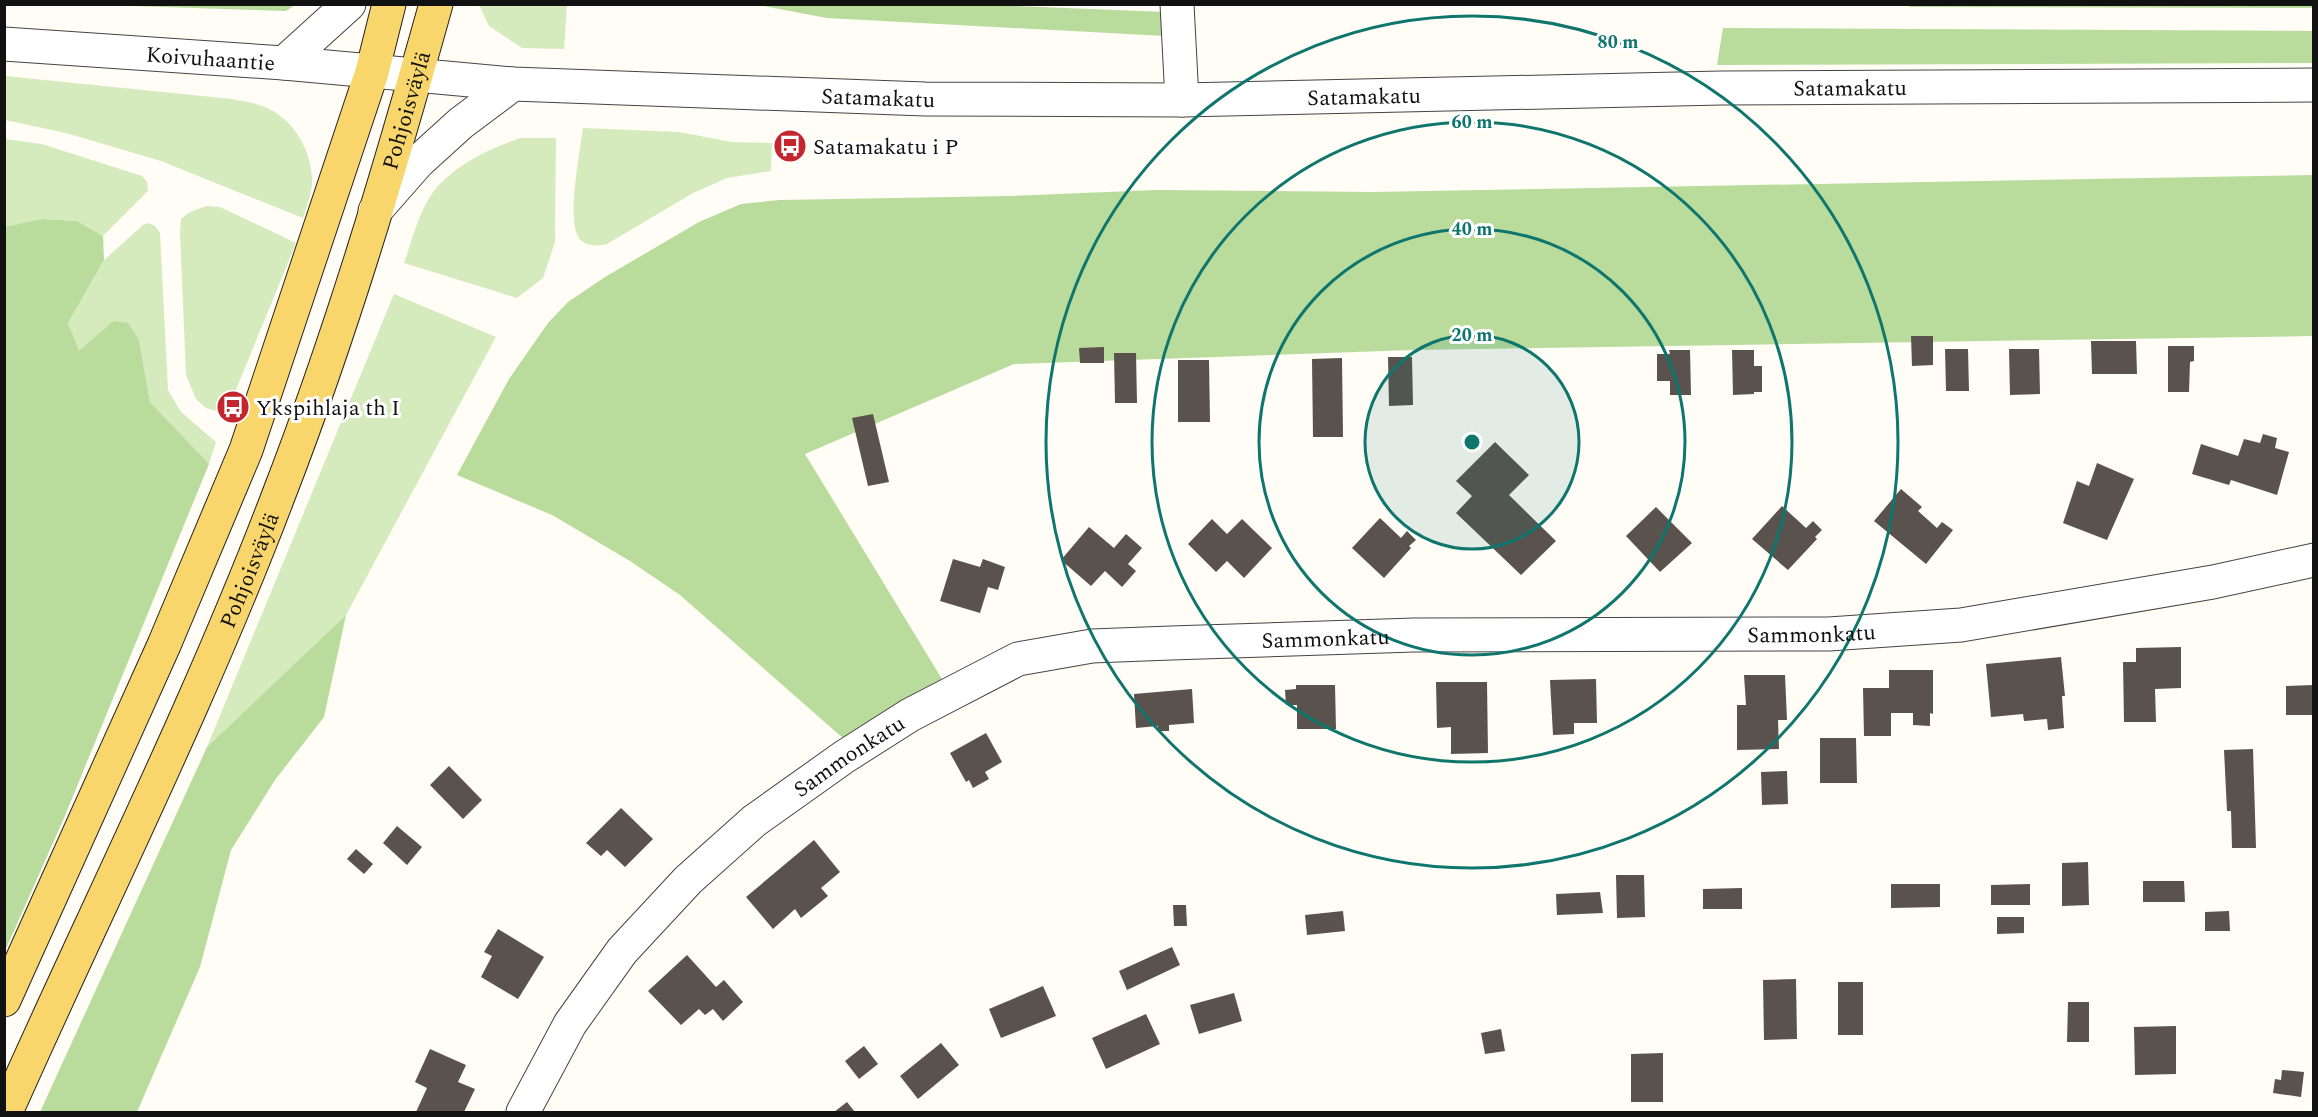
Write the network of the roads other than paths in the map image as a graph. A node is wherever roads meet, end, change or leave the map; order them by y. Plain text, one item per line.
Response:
1 (349, 4) edge
2 (389, 4) edge
3 (436, 4) edge
4 (1178, 4) edge
5 (4, 44) edge
6 (284, 63) junction
7 (372, 72) junction
8 (416, 76) junction
9 (513, 84) junction
10 (2313, 85) edge
11 (1182, 100) junction
12 (375, 211) junction
13 (2313, 560) edge
14 (4, 1000) edge
15 (6, 1113) edge
16 (523, 1113) edge

1 - 6 street
2 - 7 main road, Pohjoisväylä
3 - 8 main road, Pohjoisväylä
4 - 11 street
5 - 6 street, Koivuhaantie
6 - 7 street, Koivuhaantie
7 - 8 street, Koivuhaantie
7 - 14 main road, Pohjoisväylä
8 - 9 street, Satamakatu
8 - 12 main road, Pohjoisväylä
9 - 11 street, Satamakatu
9 - 12 street
10 - 11 street, Satamakatu
12 - 15 main road, Pohjoisväylä
13 - 16 street, Sammonkatu

